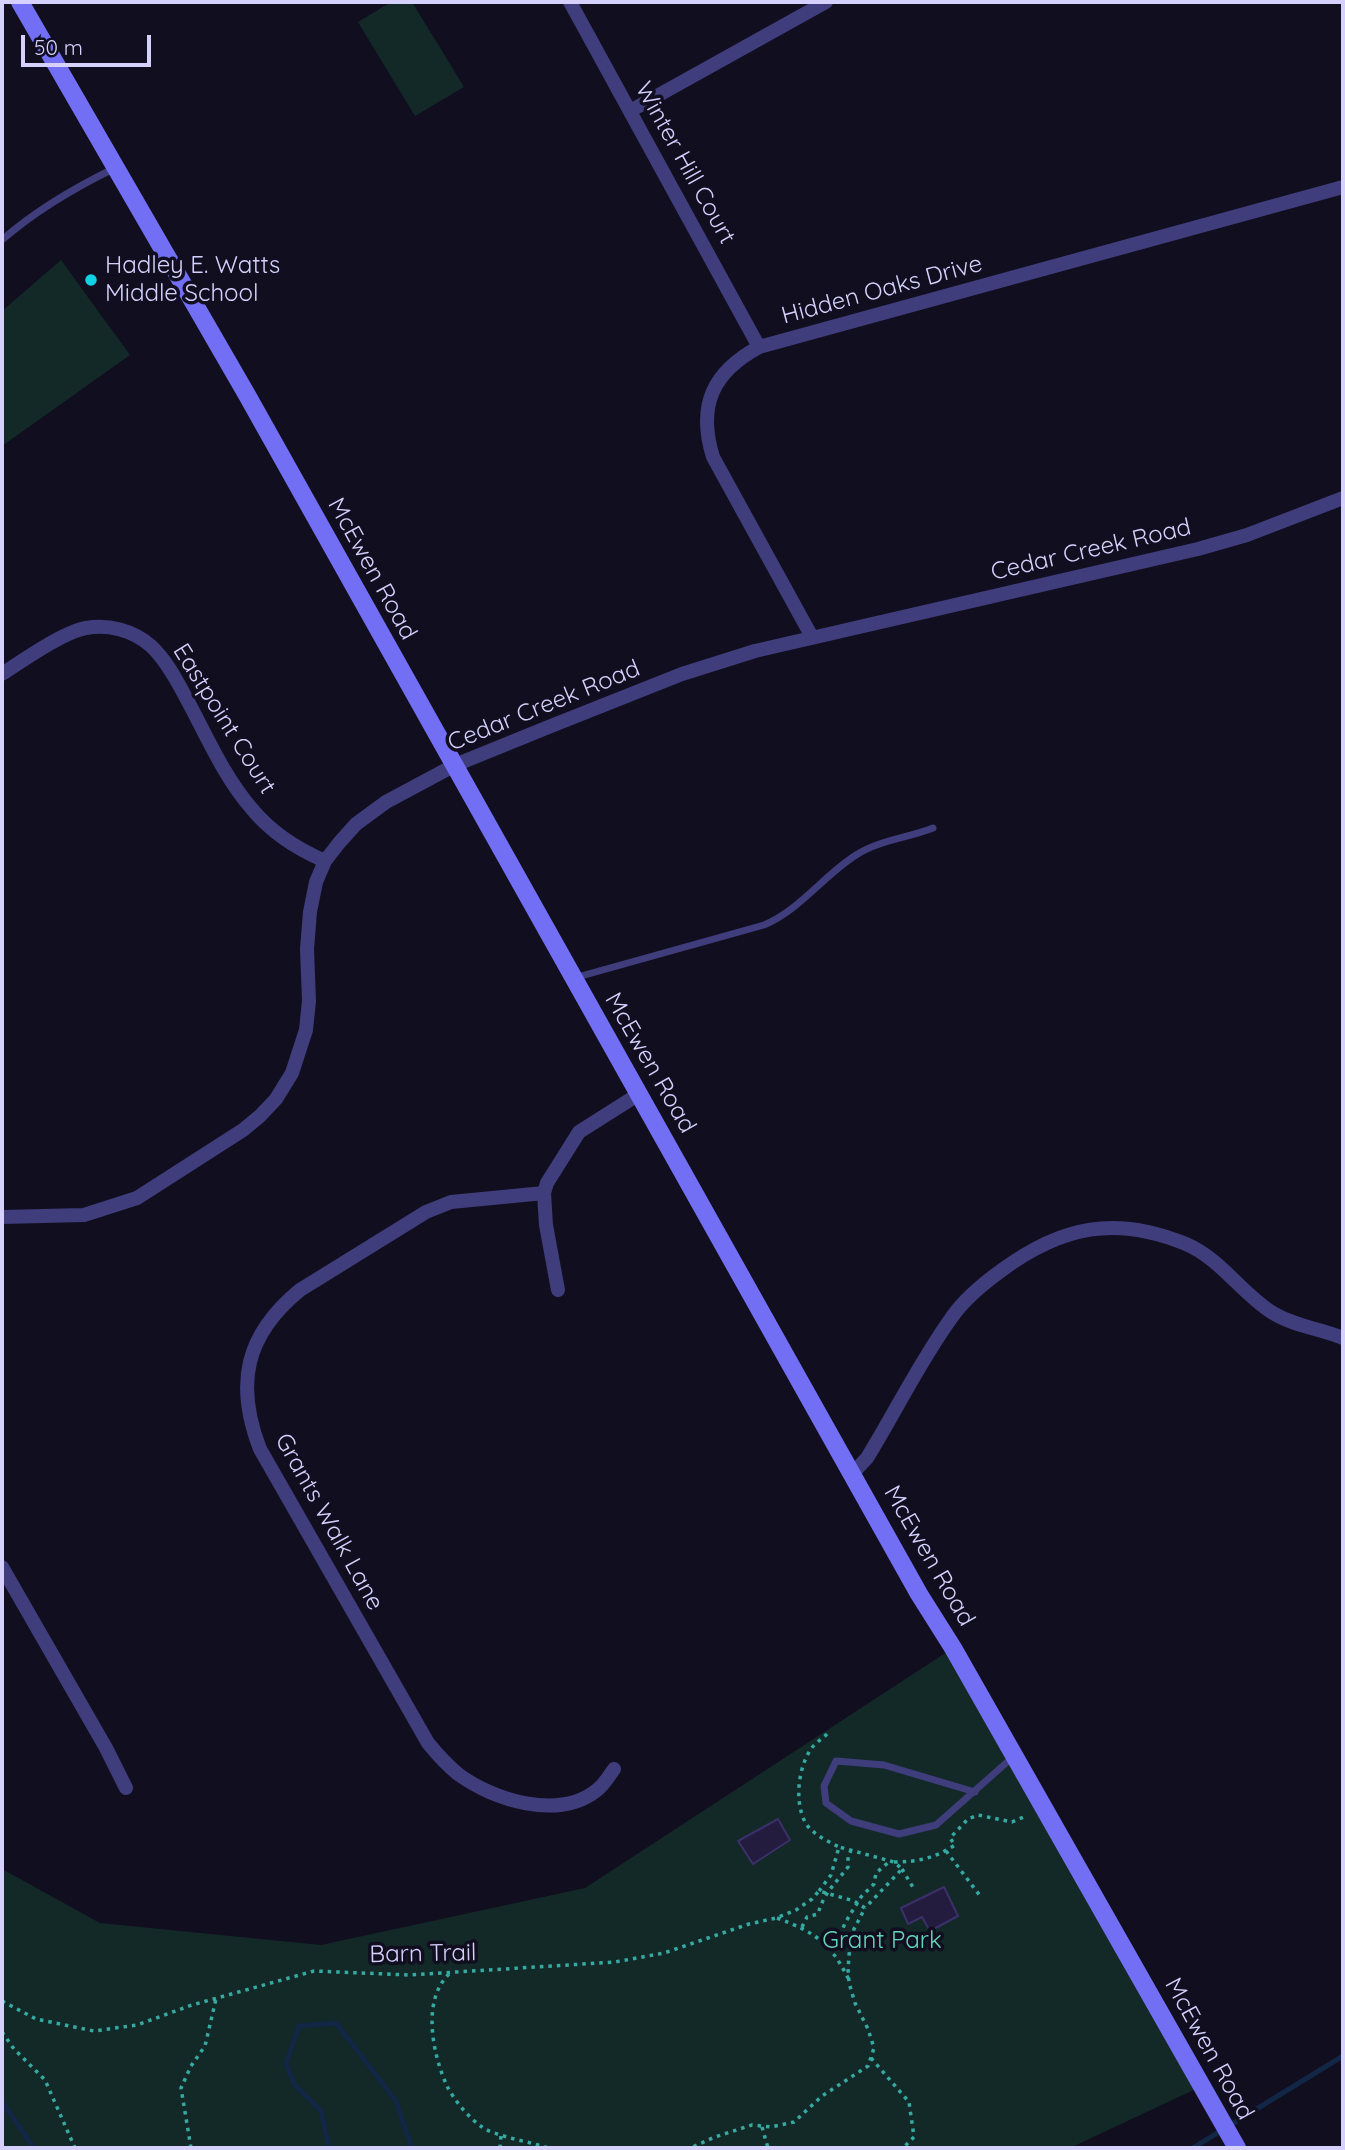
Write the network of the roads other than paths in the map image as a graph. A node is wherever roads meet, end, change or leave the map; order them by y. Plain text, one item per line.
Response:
1 (20, 2) edge
2 (570, 2) edge
3 (826, 2) edge
4 (630, 111) junction
5 (116, 168) junction
6 (1343, 187) edge
7 (2, 240) edge
8 (760, 347) junction
9 (1343, 498) edge
10 (812, 637) junction
11 (2, 674) edge
12 (454, 765) junction
13 (933, 828) dead end
14 (325, 862) junction
15 (573, 978) junction
16 (639, 1094) junction
17 (544, 1193) junction
18 (2, 1217) edge
19 (558, 1290) dead end
20 (1343, 1338) edge
21 (853, 1473) junction
22 (2, 1567) edge
23 (1014, 1756) junction
24 (614, 1769) dead end
25 (126, 1788) dead end
26 (975, 1792) junction
27 (1237, 2148) edge

1 - 5 street, McEwen Road
2 - 4 street, Winter Hill Court
3 - 4 street
4 - 8 street, Winter Hill Court
5 - 7 lane
5 - 12 street, McEwen Road
6 - 8 street, Hidden Oaks Drive
8 - 10 street, Hidden Oaks Drive
9 - 10 street, Cedar Creek Road
10 - 12 street, Cedar Creek Road
11 - 14 street, Eastpoint Court
12 - 14 street, Cedar Creek Road
12 - 15 street, McEwen Road
13 - 15 lane
14 - 18 street, Cedar Creek Road
15 - 16 street, McEwen Road
16 - 17 street
16 - 21 street, McEwen Road
17 - 19 street
17 - 24 street, Grants Walk Lane
20 - 21 street
21 - 23 street, McEwen Road
22 - 25 street
23 - 26 lane
23 - 27 street, McEwen Road
26 - 26 lane

